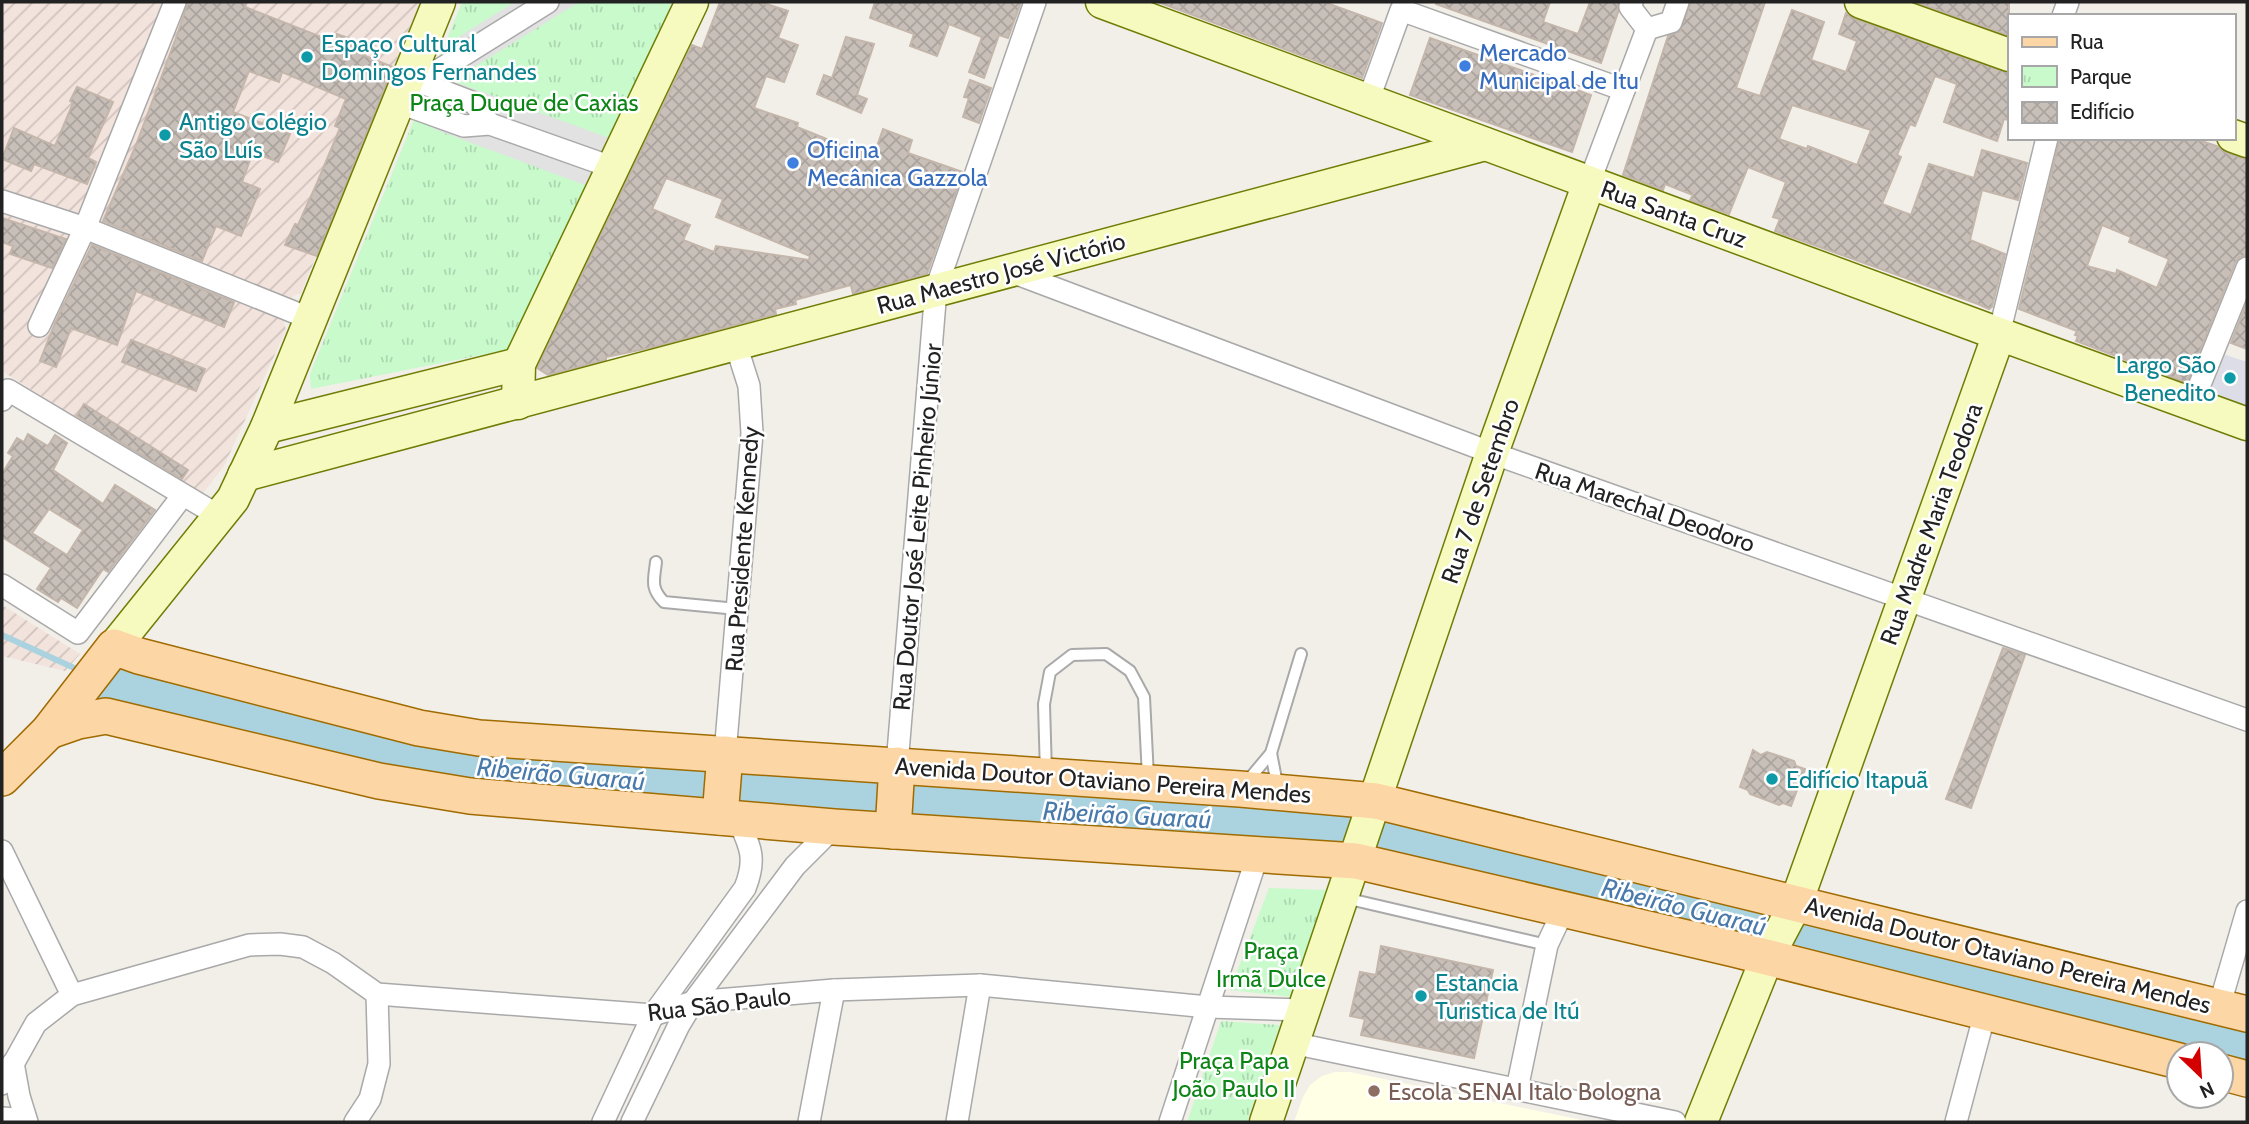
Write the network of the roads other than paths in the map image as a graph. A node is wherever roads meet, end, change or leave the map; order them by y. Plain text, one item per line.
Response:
1 (175, 2) edge
2 (439, 2) edge
3 (548, 2) edge
4 (692, 2) edge
5 (1035, 2) edge
6 (1102, 2) edge
7 (1632, 2) edge
8 (1678, 2) edge
9 (1861, 2) edge
10 (1647, 29) junction
11 (2008, 55) edge
12 (410, 87) junction
13 (1624, 90) junction
14 (1368, 101) junction
15 (490, 124) junction
16 (2047, 140) edge
17 (1485, 144) junction
18 (614, 168) junction
19 (1589, 183) junction
20 (2, 201) edge
21 (85, 228) junction
22 (2247, 268) edge
23 (1007, 271) junction
24 (936, 289) junction
25 (311, 319) junction
26 (39, 326) dead end
27 (1999, 334) junction
28 (736, 345) junction
29 (519, 364) junction
30 (2, 400) edge
31 (518, 403) junction
32 (2192, 404) junction
33 (2247, 424) edge
34 (267, 427) junction
35 (1492, 453) junction
36 (244, 475) junction
37 (183, 495) junction
38 (219, 516) junction
39 (656, 562) dead end
40 (2, 585) edge
41 (1904, 599) junction
42 (737, 609) junction
43 (1301, 654) dead end
44 (94, 672) junction
45 (106, 716) junction
46 (2247, 720) edge
47 (45, 735) junction
48 (1271, 753) junction
49 (2, 759) edge
50 (1046, 776) junction
51 (2, 778) edge
52 (1148, 783) junction
53 (1240, 789) junction
54 (1278, 792) junction
55 (725, 793) junction
56 (895, 798) junction
57 (834, 827) junction
58 (1366, 830) junction
59 (2, 851) edge
60 (1258, 854) junction
61 (1343, 898) junction
62 (1564, 909) junction
63 (1793, 909) junction
64 (2247, 911) edge
65 (1547, 945) junction
66 (1770, 952) junction
67 (980, 985) junction
68 (834, 990) junction
69 (377, 994) junction
70 (72, 995) junction
71 (692, 1002) junction
72 (1208, 1007) junction
73 (1303, 1010) junction
74 (2233, 1010) edge
75 (1986, 1013) junction
76 (653, 1015) junction
77 (1292, 1043) junction
78 (2165, 1058) edge
79 (13, 1063) junction
80 (2, 1084) edge
81 (1517, 1089) junction
82 (2, 1118) edge
83 (20, 1122) edge
84 (27, 1122) edge
85 (355, 1122) edge
86 (603, 1122) edge
87 (632, 1122) edge
88 (809, 1122) edge
89 (957, 1122) edge
90 (1170, 1122) edge
91 (1266, 1122) edge
92 (1675, 1122) edge
93 (1701, 1122) edge
94 (1956, 1122) edge

1 - 21 street
2 - 12 street
3 - 12 street
4 - 18 street
5 - 24 street, Rua Doutor José Leite Pinheiro Júnior
6 - 14 street, Rua Santa Cruz
7 - 10 street
8 - 10 street
9 - 11 street
10 - 13 street
12 - 15 street
12 - 15 street
12 - 25 street
13 - 14 street
13 - 19 street
14 - 17 street, Rua Santa Cruz
15 - 18 street
16 - 27 street, Rua Madre Maria Teodora
17 - 19 street, Rua Santa Cruz
17 - 23 street, Rua Maestro José Victório
18 - 29 street
19 - 27 street, Rua Santa Cruz
19 - 35 street, Rua 7 de Setembro
20 - 21 street
21 - 25 street
21 - 26 street
22 - 32 street
23 - 24 street, Rua Maestro José Victório
23 - 35 street, Rua Marechal Deodoro
24 - 28 street, Rua Maestro José Victório
24 - 56 street, Rua Doutor José Leite Pinheiro Júnior
25 - 34 street
27 - 32 street, Rua Santa Cruz
27 - 41 street, Rua Madre Maria Teodora
28 - 31 street, Rua Maestro José Victório
28 - 42 street, Rua Presidente Kennedy
29 - 31 street
29 - 34 street
30 - 37 street
31 - 36 street
32 - 33 street, Rua Santa Cruz
34 - 36 street
35 - 41 street, Rua Marechal Deodoro
35 - 58 street, Rua 7 de Setembro
36 - 38 street
37 - 38 street
37 - 40 street
38 - 44 street
39 - 42 lane
41 - 46 street, Rua Marechal Deodoro
41 - 63 street, Rua Madre Maria Teodora
42 - 55 street, Rua Presidente Kennedy
43 - 48 lane
44 - 45 main road
44 - 47 main road
44 - 55 main road, Avenida Doutor Otaviano Pereira Mendes
45 - 47 main road, Avenida Doutor Otaviano Pereira Mendes
45 - 55 main road, Avenida Doutor Otaviano Pereira Mendes
47 - 49 main road, Avenida Doutor Otaviano Pereira Mendes
47 - 51 main road
48 - 53 lane
48 - 54 lane
50 - 52 main road, Avenida Doutor Otaviano Pereira Mendes
50 - 52 lane
50 - 56 main road, Avenida Doutor Otaviano Pereira Mendes
52 - 53 main road, Avenida Doutor Otaviano Pereira Mendes
53 - 54 main road, Avenida Doutor Otaviano Pereira Mendes
54 - 58 main road, Avenida Doutor Otaviano Pereira Mendes
55 - 56 main road, Avenida Doutor Otaviano Pereira Mendes
55 - 57 main road, Avenida Doutor Otaviano Pereira Mendes
55 - 76 street
56 - 57 main road, Avenida Doutor Otaviano Pereira Mendes
56 - 60 main road, Avenida Doutor Otaviano Pereira Mendes
57 - 71 street
58 - 60 main road, Avenida Doutor Otaviano Pereira Mendes
58 - 61 street, Rua 7 de Setembro
58 - 62 main road, Avenida Doutor Otaviano Pereira Mendes
58 - 63 main road, Avenida Doutor Otaviano Pereira Mendes
59 - 70 street
60 - 72 street
61 - 65 lane
61 - 73 street, Rua 7 de Setembro
62 - 65 street
62 - 66 main road, Avenida Doutor Otaviano Pereira Mendes
63 - 66 street, Rua Madre Maria Teodora
63 - 74 main road, Avenida Doutor Otaviano Pereira Mendes
64 - 74 street
65 - 81 street
66 - 75 main road, Avenida Doutor Otaviano Pereira Mendes
66 - 93 street
67 - 68 street, Rua São Paulo
67 - 72 street, Rua São Paulo
67 - 89 street
68 - 71 street, Rua São Paulo
68 - 88 street
69 - 70 street
69 - 76 street, Rua São Paulo
69 - 85 street
70 - 79 street
71 - 76 street, Rua São Paulo
71 - 87 street
72 - 73 street, Rua São Paulo
72 - 90 street
73 - 77 street, Rua 7 de Setembro
75 - 78 main road, Avenida Doutor Otaviano Pereira Mendes
75 - 94 street
76 - 86 street
77 - 81 street
77 - 91 street, Rua 7 de Setembro
79 - 80 street
79 - 84 street
81 - 92 street
82 - 83 street

